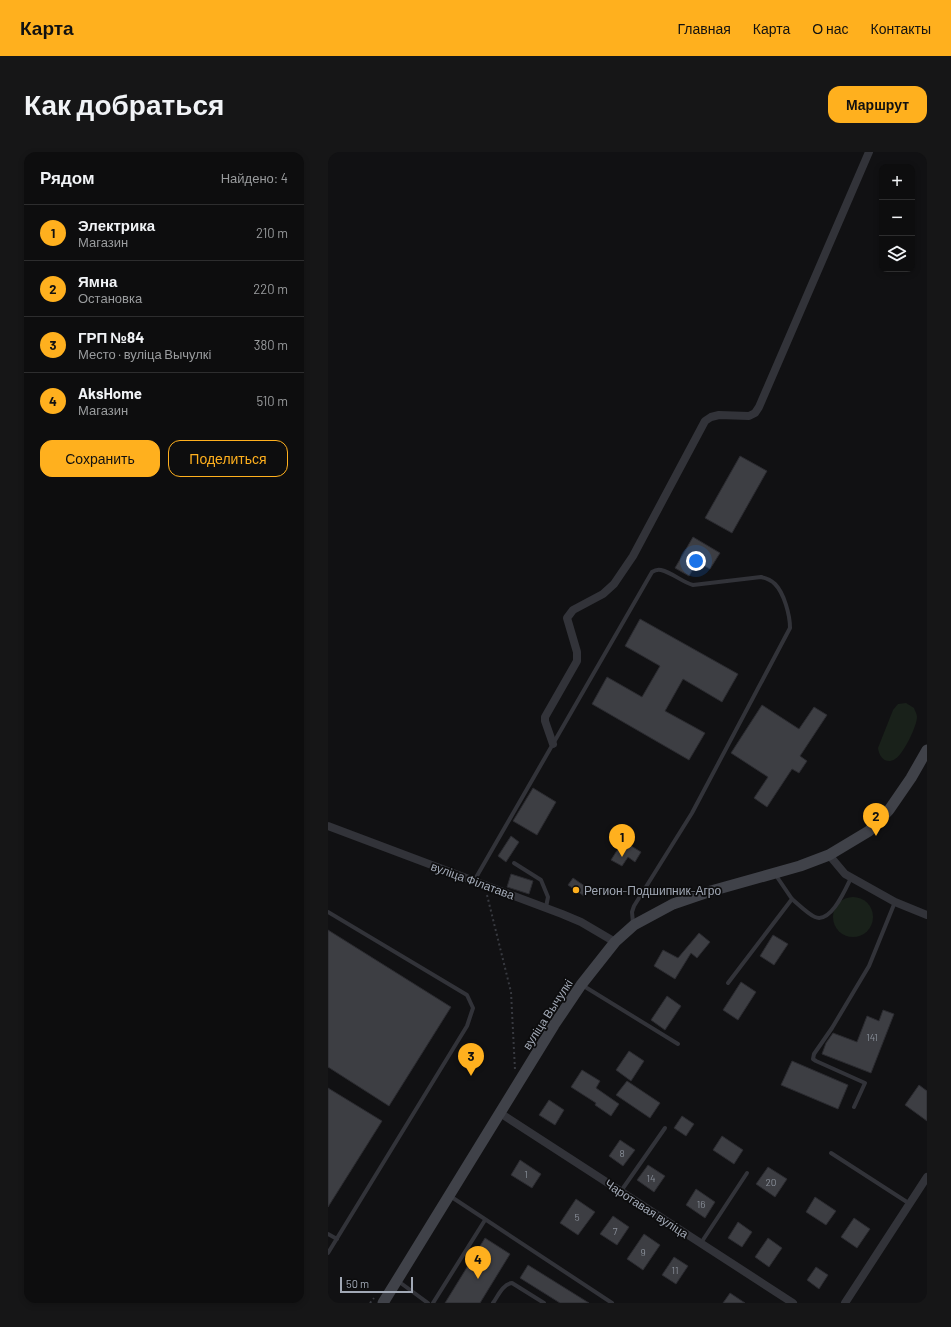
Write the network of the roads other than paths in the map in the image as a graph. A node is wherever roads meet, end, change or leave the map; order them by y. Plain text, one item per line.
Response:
1 (870, 152) edge
2 (553, 744) junction
3 (927, 750) edge
4 (328, 826) edge
5 (829, 855) junction
6 (514, 863) dead end
7 (775, 874) junction
8 (851, 878) junction
9 (474, 881) junction
10 (792, 899) junction
11 (895, 902) junction
12 (546, 907) junction
13 (328, 912) edge
14 (927, 915) edge
15 (634, 925) junction
16 (615, 942) junction
17 (728, 983) dead end
18 (581, 985) junction
19 (678, 1044) dead end
20 (854, 1107) dead end
21 (500, 1113) junction
22 (665, 1128) dead end
23 (831, 1153) dead end
24 (747, 1173) dead end
25 (927, 1177) edge
26 (622, 1191) junction
27 (449, 1196) junction
28 (910, 1204) junction
29 (485, 1220) junction
30 (328, 1234) edge
31 (337, 1239) junction
32 (701, 1243) junction
33 (328, 1254) edge
34 (398, 1281) junction
35 (384, 1303) edge
36 (428, 1303) edge
37 (433, 1303) edge
38 (493, 1303) edge
39 (544, 1303) edge
40 (612, 1303) edge
41 (793, 1303) edge
42 (845, 1303) edge

1 - 2 street
2 - 9 lane
2 - 15 lane
3 - 5 street, вуліца Вычулкі
4 - 9 street, вуліца Філатава
5 - 7 street, вуліца Вычулкі
5 - 8 street
6 - 12 lane
7 - 10 lane
7 - 15 street, вуліца Вычулкі
8 - 10 lane
8 - 11 street
9 - 12 street, вуліца Філатава
10 - 17 lane
11 - 14 street
11 - 20 lane
12 - 16 street, вуліца Філатава
13 - 31 lane
15 - 16 street, вуліца Вычулкі
16 - 18 street, вуліца Вычулкі
18 - 19 lane
18 - 21 street, вуліца Вычулкі
21 - 26 street, Чаротавая вуліца
21 - 27 street, вуліца Вычулкі
22 - 26 lane
23 - 28 lane
24 - 32 lane
25 - 28 street
26 - 32 street, Чаротавая вуліца
27 - 29 lane
27 - 34 street, вуліца Вычулкі
28 - 42 street
29 - 37 lane
29 - 40 lane
30 - 31 lane
31 - 33 lane
32 - 41 street, Чаротавая вуліца
34 - 35 street, вуліца Вычулкі
34 - 36 lane
38 - 39 lane

